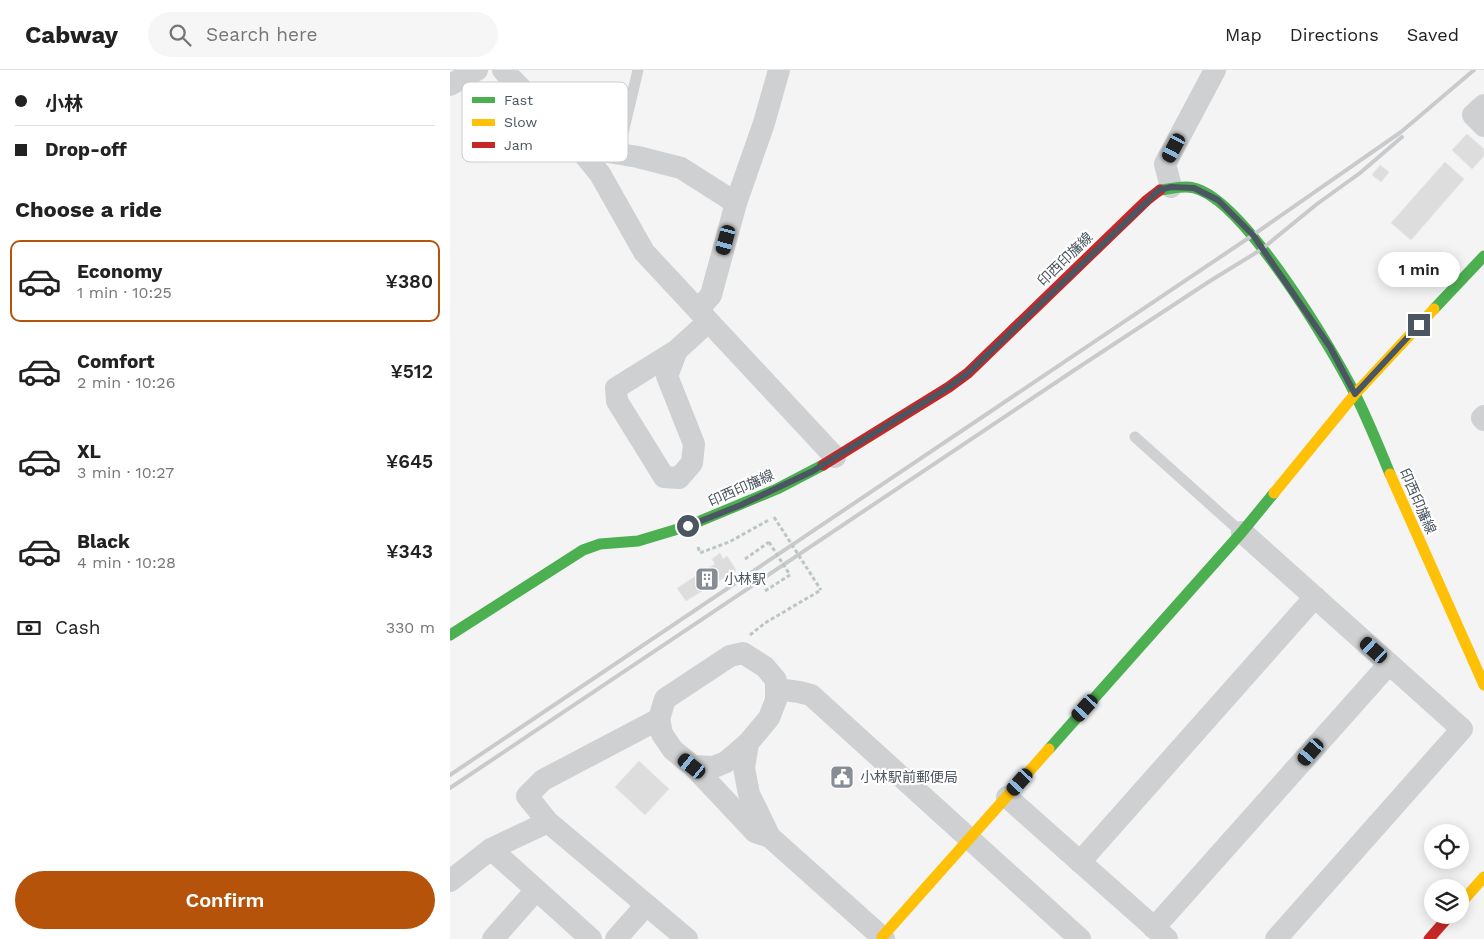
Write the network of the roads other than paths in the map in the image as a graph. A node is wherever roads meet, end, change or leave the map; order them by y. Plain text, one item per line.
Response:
1 (477, 70) edge
2 (502, 70) edge
3 (638, 70) edge
4 (779, 70) edge
5 (1215, 70) edge
6 (514, 82) edge
7 (450, 85) edge
8 (1484, 105) edge
9 (628, 112) edge
10 (1484, 126) edge
11 (628, 155) edge
12 (590, 162) edge
13 (1171, 187) junction
14 (736, 203) junction
15 (1484, 256) edge
16 (703, 316) junction
17 (678, 350) junction
18 (1355, 394) junction
19 (1484, 416) edge
20 (1484, 420) edge
21 (1135, 437) dead end
22 (835, 457) junction
23 (1242, 532) junction
24 (1315, 597) junction
25 (450, 635) edge
26 (1389, 664) junction
27 (1483, 683) edge
28 (777, 689) junction
29 (658, 719) junction
30 (748, 743) junction
31 (692, 766) junction
32 (1007, 796) junction
33 (548, 822) junction
34 (770, 837) junction
35 (969, 840) junction
36 (491, 850) junction
37 (1080, 862) junction
38 (1484, 877) edge
39 (450, 881) edge
40 (536, 890) junction
41 (1469, 894) edge
42 (646, 905) junction
43 (1442, 924) edge
44 (1161, 933) edge
45 (582, 936) edge
46 (883, 938) edge
47 (493, 939) edge
48 (616, 939) edge
49 (687, 939) edge
50 (1080, 939) edge
51 (1276, 939) edge
52 (1429, 939) edge

1 - 7 street
2 - 6 street
3 - 9 lane
4 - 14 street
5 - 13 street
8 - 10 street
11 - 14 street
12 - 16 street
13 - 18 main road, 印西印旛線
13 - 22 main road, 印西印旛線
14 - 16 street
15 - 18 main road
16 - 17 street
16 - 22 street
17 - 17 street
18 - 23 main road
18 - 27 main road, 印西印旛線
19 - 20 street
21 - 23 lane
22 - 25 main road, 印西印旛線
23 - 24 street
23 - 32 main road
24 - 26 street
24 - 37 street
26 - 44 street
26 - 51 street
28 - 29 street
28 - 30 street
28 - 35 street
29 - 31 street
29 - 33 street
30 - 31 street
30 - 34 street
31 - 34 street
32 - 35 main road
32 - 37 street
33 - 36 street
33 - 42 street
34 - 46 street
35 - 46 main road
35 - 50 street
36 - 39 street
36 - 40 street
37 - 44 street
38 - 41 main road
40 - 45 street
40 - 47 street
42 - 48 street
42 - 49 street
43 - 52 main road

